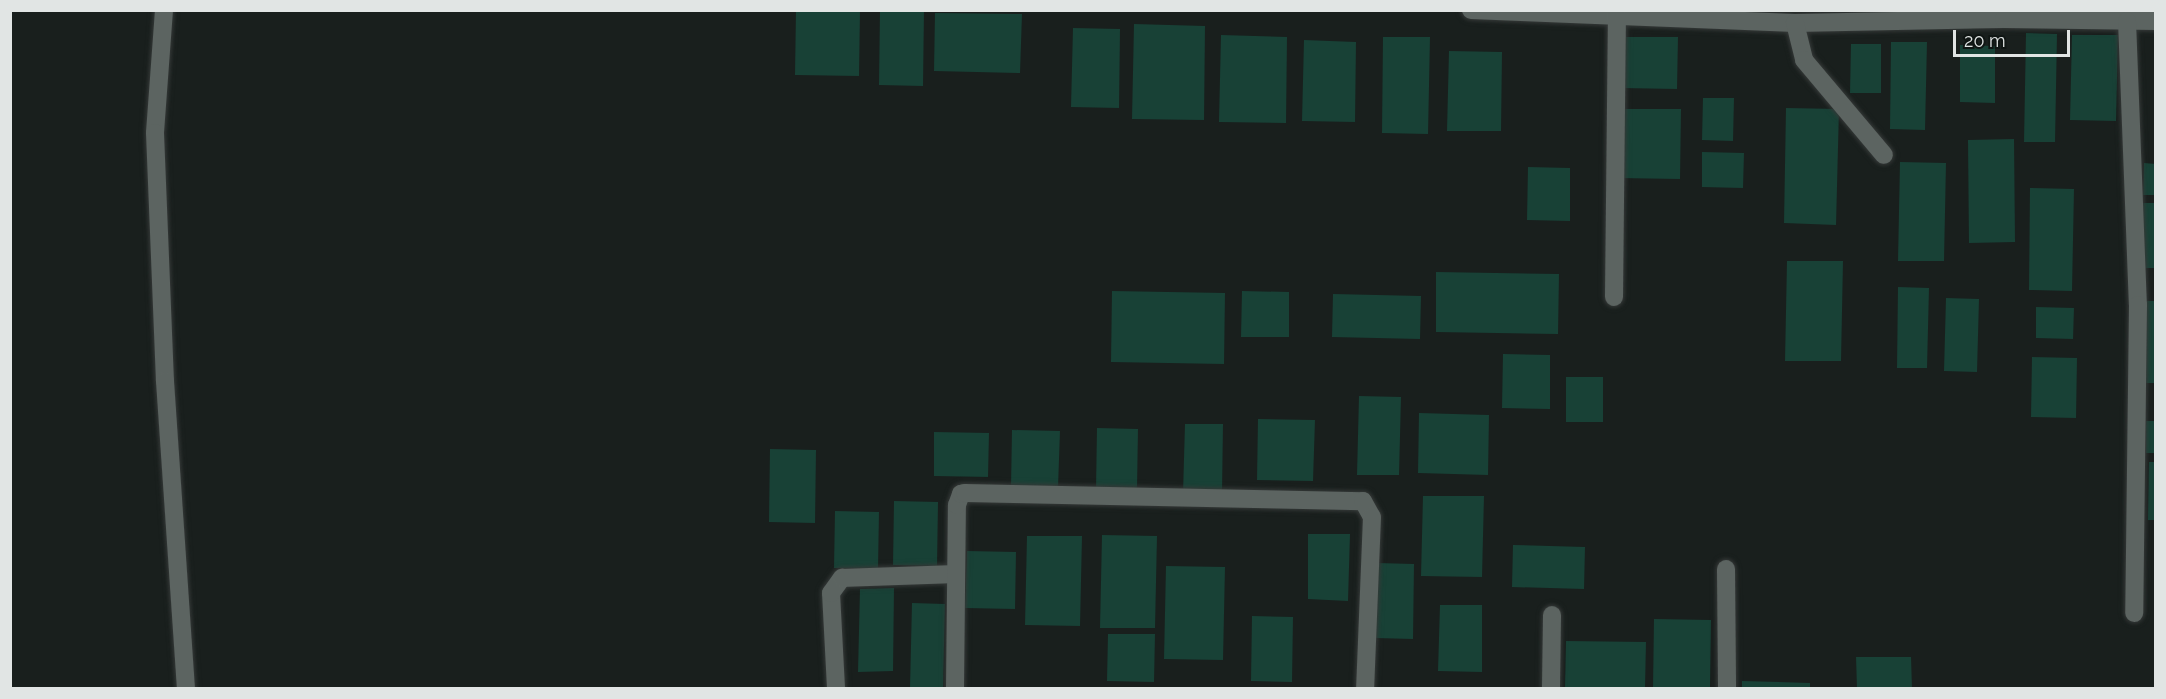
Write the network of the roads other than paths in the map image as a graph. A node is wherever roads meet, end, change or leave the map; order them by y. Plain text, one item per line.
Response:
1 (164, 10) edge
2 (1471, 10) edge
3 (1617, 14) junction
4 (2083, 15) edge
5 (1937, 16) edge
6 (2127, 21) junction
7 (2156, 21) edge
8 (1795, 23) junction
9 (1884, 155) dead end
10 (1614, 297) dead end
11 (1726, 568) dead end
12 (955, 574) junction
13 (2134, 613) dead end
14 (1552, 615) dead end
15 (186, 688) edge
16 (836, 688) edge
17 (955, 688) edge
18 (1365, 688) edge
19 (1551, 688) edge
20 (1727, 688) edge

1 - 15 street
2 - 3 street
3 - 8 street
3 - 10 street
4 - 5 street
4 - 6 street
5 - 8 street
6 - 7 street
6 - 13 street
8 - 9 street
11 - 20 street
12 - 16 street
12 - 17 street
12 - 18 street
14 - 19 street

